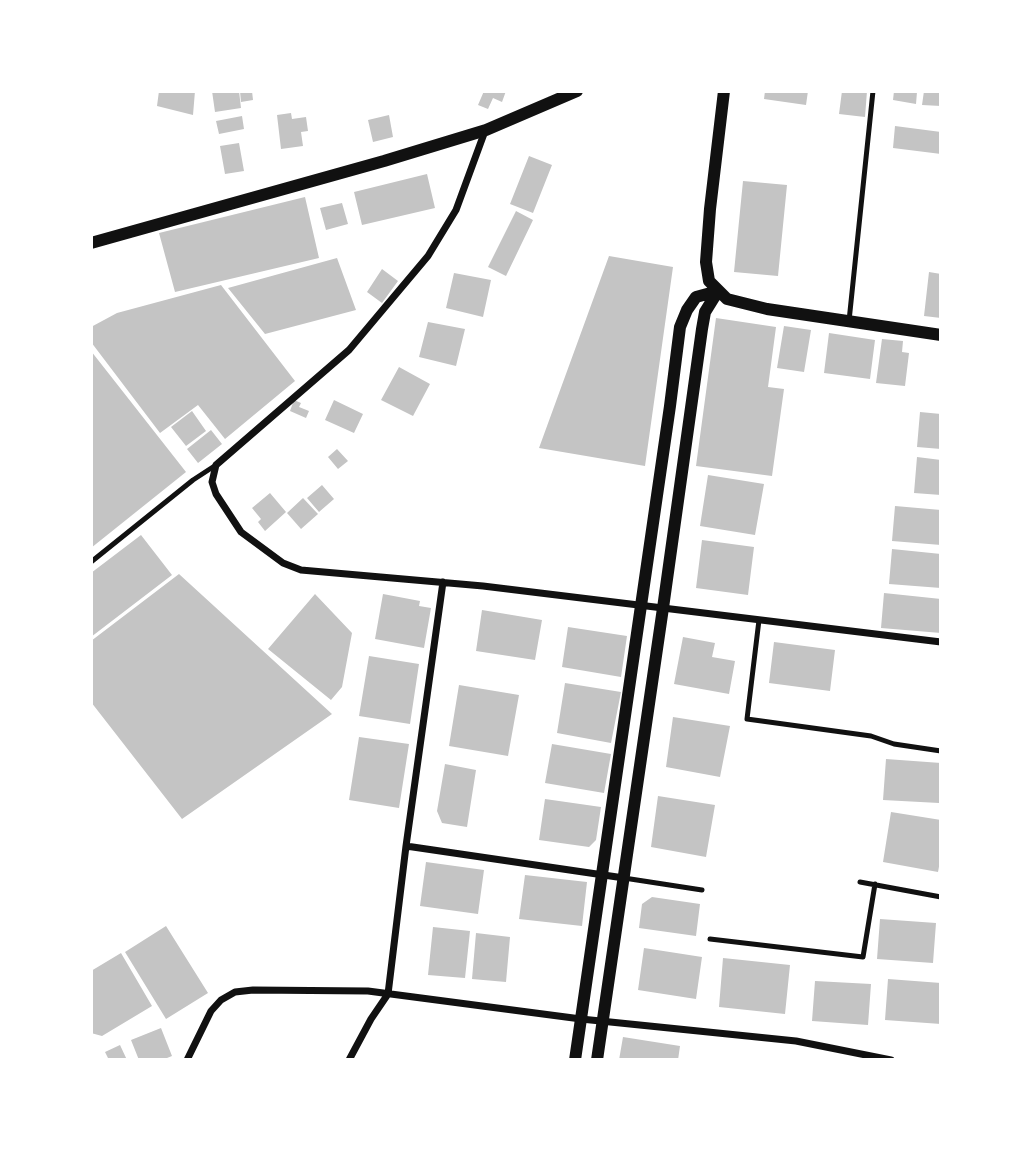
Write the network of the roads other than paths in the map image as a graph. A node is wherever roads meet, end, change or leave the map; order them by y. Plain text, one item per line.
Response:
1 (577, 91) edge
2 (724, 91) edge
3 (873, 91) edge
4 (486, 130) junction
5 (91, 243) edge
6 (718, 291) junction
7 (849, 321) junction
8 (941, 335) edge
9 (216, 465) junction
10 (91, 562) edge
11 (443, 582) junction
12 (641, 605) junction
13 (663, 608) junction
14 (759, 620) junction
15 (941, 642) edge
16 (941, 751) edge
17 (406, 846) junction
18 (601, 875) junction
19 (624, 878) junction
20 (860, 882) dead end
21 (875, 884) junction
22 (702, 890) dead end
23 (941, 897) edge
24 (710, 939) dead end
25 (388, 994) junction
26 (582, 1019) junction
27 (603, 1021) junction
28 (187, 1060) edge
29 (349, 1060) edge
30 (575, 1060) edge
31 (597, 1060) edge
32 (891, 1060) edge

1 - 4 street
2 - 6 street
3 - 7 lane
4 - 5 street
4 - 9 street
6 - 7 street
6 - 12 street
6 - 13 street
7 - 8 street
9 - 10 lane
9 - 11 street
11 - 12 street
11 - 17 street
12 - 13 street
12 - 18 street
13 - 14 street
13 - 19 street
14 - 15 street
14 - 16 lane
17 - 18 street
17 - 25 street
18 - 19 street
18 - 26 street
19 - 22 lane
19 - 27 street
20 - 21 lane
21 - 23 lane
21 - 24 lane
25 - 26 street
25 - 28 street
25 - 29 street
26 - 27 street
26 - 30 street
27 - 31 street
27 - 32 street

